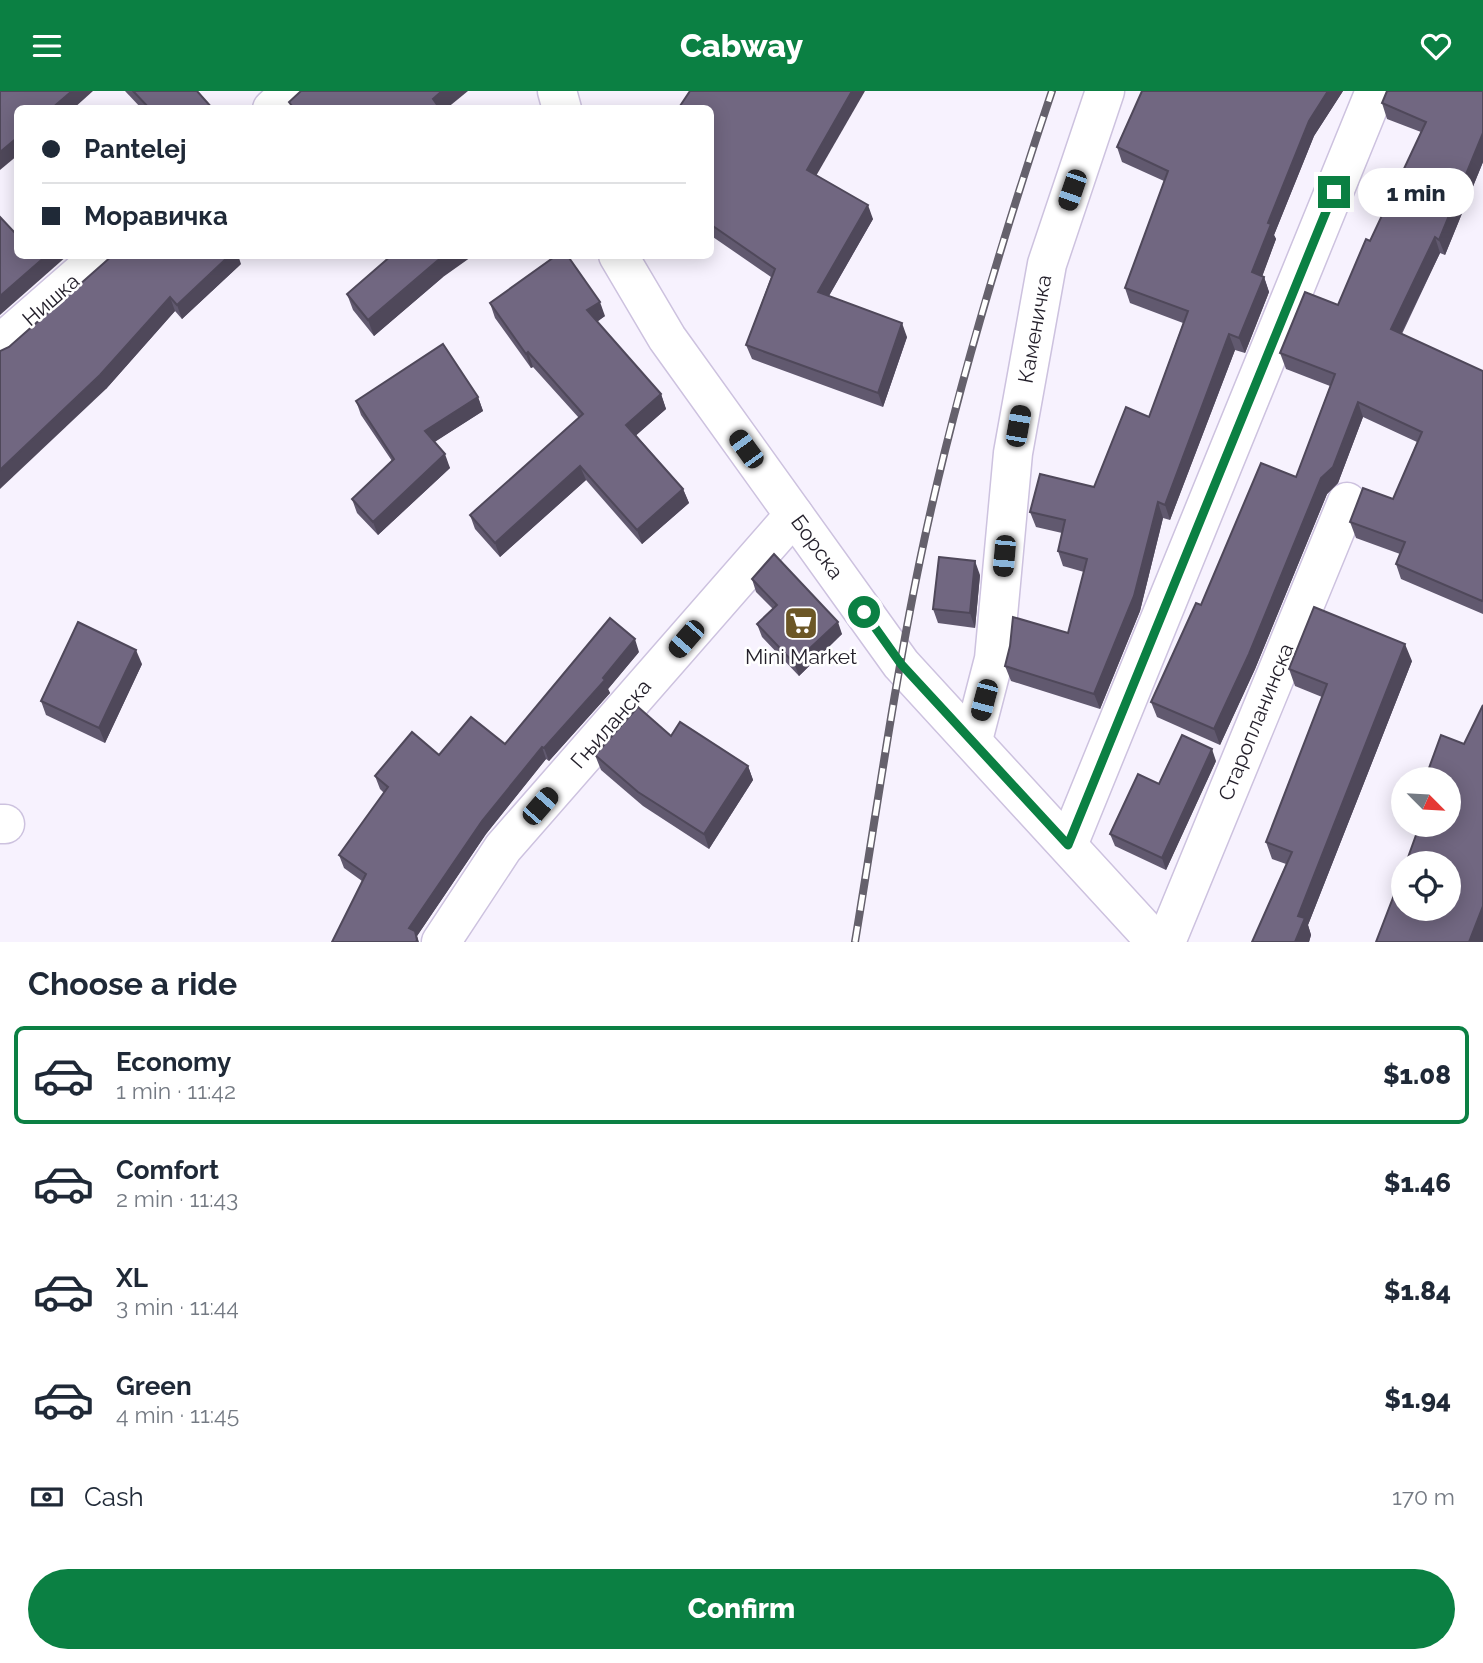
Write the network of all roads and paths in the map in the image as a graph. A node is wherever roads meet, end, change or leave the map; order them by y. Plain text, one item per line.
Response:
1 (292, 91) edge
2 (1105, 91) edge
3 (1375, 91) edge
4 (276, 105) edge
5 (97, 259) edge
6 (620, 259) edge
7 (0, 344) edge
8 (1347, 502) dead end
9 (794, 515) junction
10 (973, 740) junction
11 (1068, 845) junction
12 (441, 942) edge
13 (1156, 942) edge
14 (1166, 942) edge

1 - 4 street
2 - 10 street, Каменичка
3 - 11 street
5 - 7 street, Нишка
6 - 9 street, Борска
8 - 14 street, Старопланинска
9 - 10 street, Борска
9 - 12 street, Гњиланска
10 - 11 street, Борска
11 - 13 street, Борска

